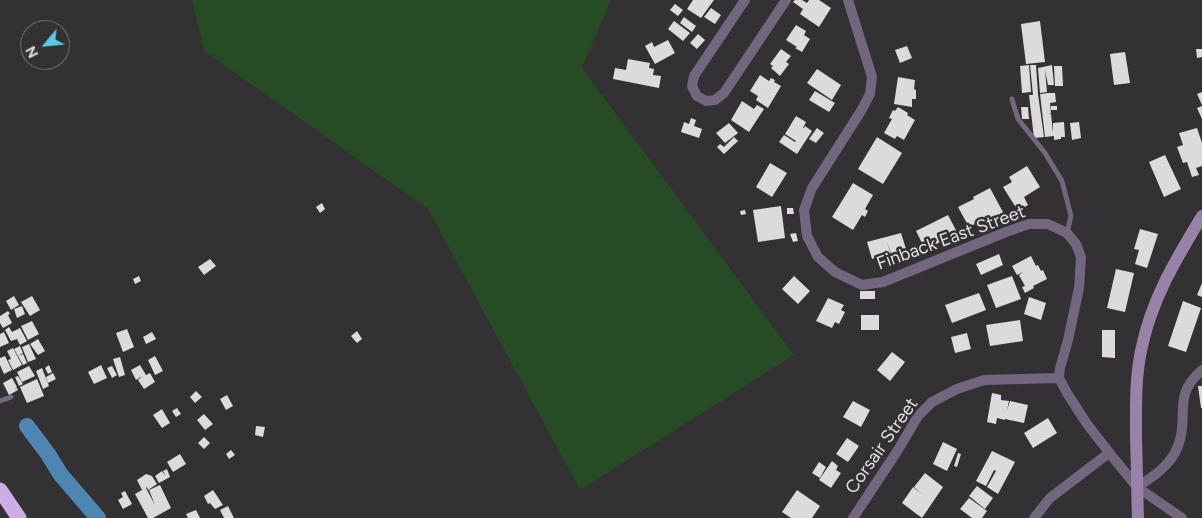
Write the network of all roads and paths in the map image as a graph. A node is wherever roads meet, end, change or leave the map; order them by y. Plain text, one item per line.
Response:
1 (745, 0) edge
2 (786, 0) edge
3 (848, 0) edge
4 (1012, 99) dead end
5 (1202, 216) edge
6 (1067, 233) junction
7 (1202, 370) edge
8 (1059, 378) junction
9 (11, 397) dead end
10 (0, 401) edge
11 (1109, 453) junction
12 (1137, 487) junction
13 (0, 490) edge
14 (19, 518) edge
15 (852, 518) edge
16 (1034, 518) edge
17 (1138, 518) edge
18 (1182, 518) edge

1 - 2 street
3 - 6 street, Finback East Street
4 - 6 lane
5 - 12 street
6 - 8 street
7 - 12 street
8 - 11 street
8 - 15 street, Corsair Street
9 - 10 lane
11 - 12 street
11 - 16 street
12 - 17 street
12 - 18 street
13 - 14 highway

